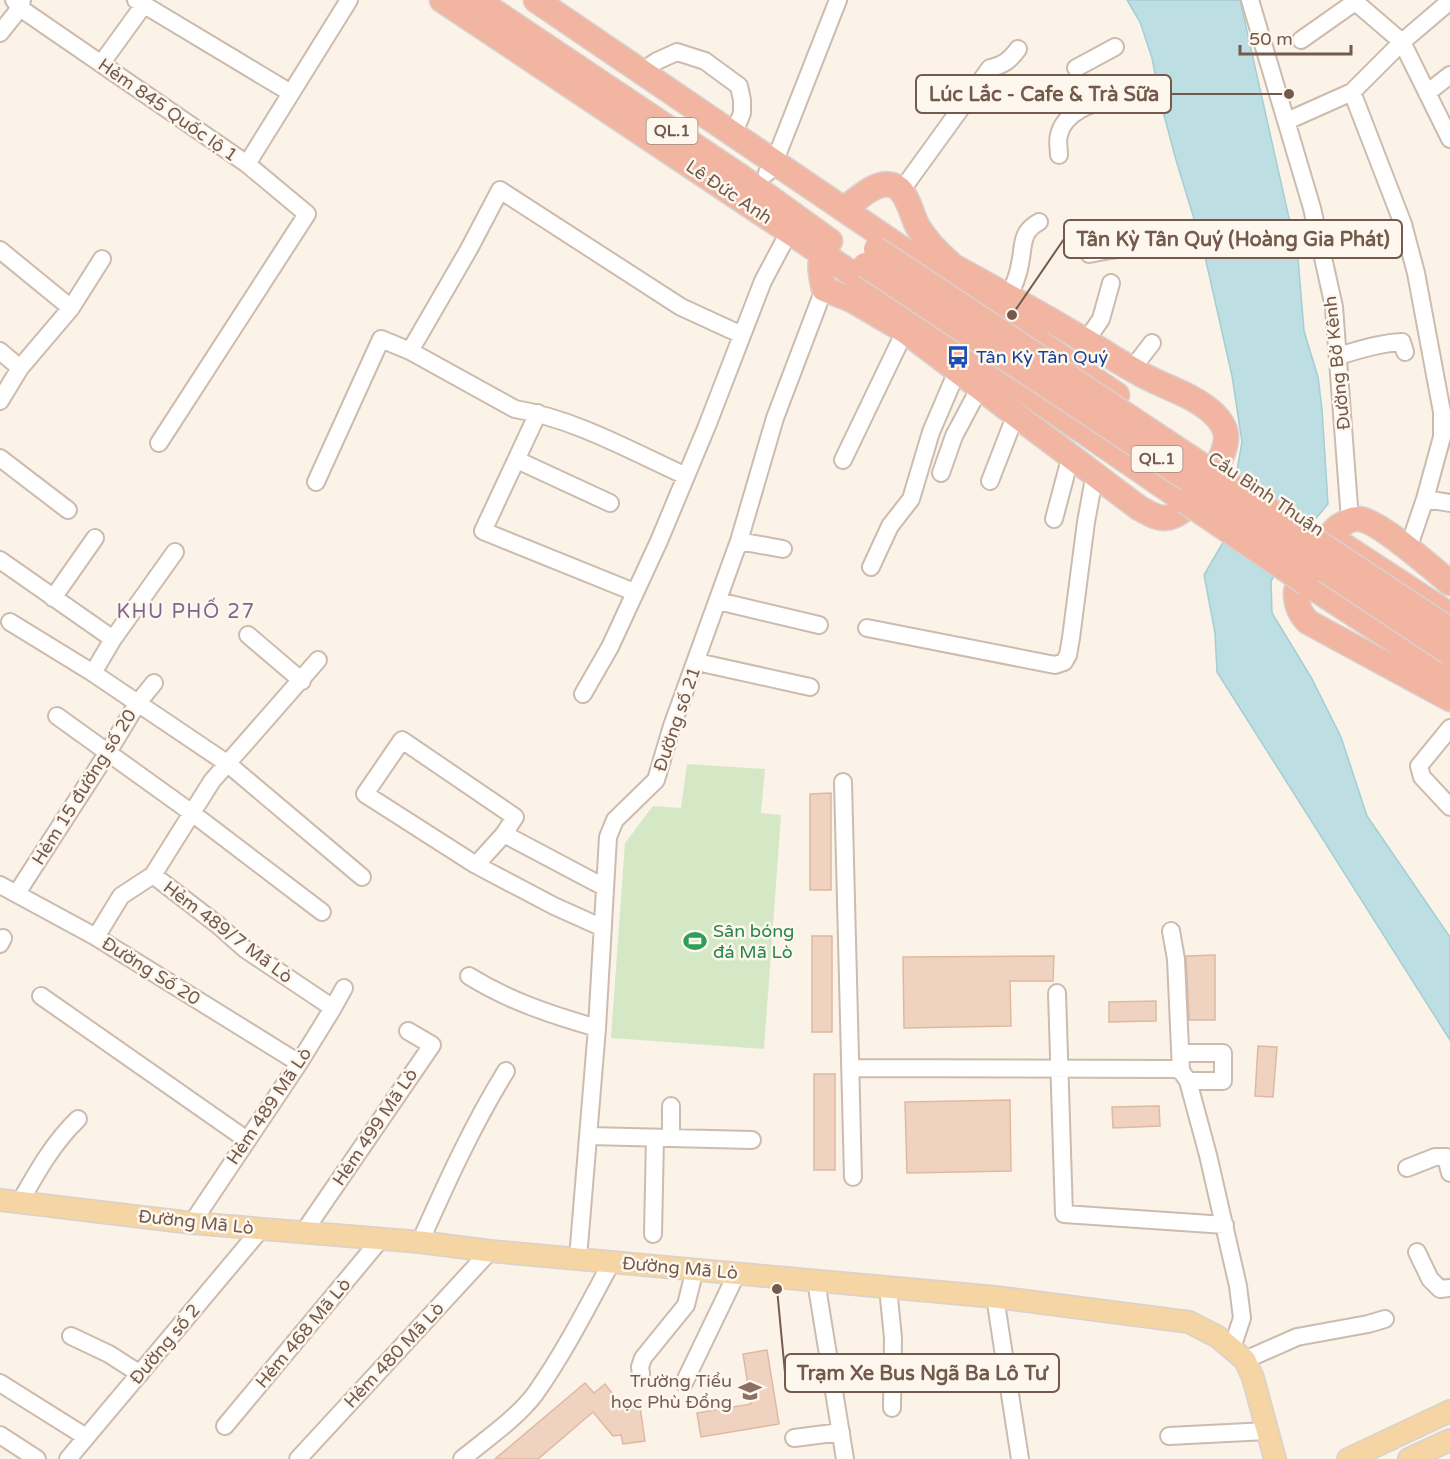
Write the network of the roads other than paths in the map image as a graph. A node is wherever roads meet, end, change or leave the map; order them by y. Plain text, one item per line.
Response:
1 (349, 0) edge
2 (442, 0) edge
3 (477, 0) edge
4 (506, 0) edge
5 (838, 0) edge
6 (1250, 0) edge
7 (1354, 1) edge
8 (1450, 1) edge
9 (19, 2) edge
10 (140, 3) edge
11 (536, 7) edge
12 (0, 33) edge
13 (1301, 40) dead end
14 (1402, 42) junction
15 (1115, 46) dead end
16 (1018, 49) dead end
17 (101, 64) junction
18 (1076, 68) dead end
19 (641, 72) junction
20 (1450, 75) edge
21 (1129, 91) dead end
22 (1352, 92) junction
23 (291, 93) junction
24 (1427, 93) junction
25 (1287, 121) junction
26 (734, 133) junction
27 (1450, 139) edge
28 (1059, 155) dead end
29 (247, 164) junction
30 (771, 168) junction
31 (902, 191) junction
32 (845, 209) junction
33 (1039, 222) dead end
34 (789, 232) junction
35 (1175, 243) dead end
36 (825, 247) junction
37 (0, 250) edge
38 (1089, 254) dead end
39 (870, 257) junction
40 (102, 259) dead end
41 (1111, 283) dead end
42 (825, 289) junction
43 (1008, 297) junction
44 (71, 308) junction
45 (905, 331) junction
46 (742, 335) junction
47 (1086, 341) junction
48 (1152, 343) dead end
49 (0, 351) edge
50 (410, 351) junction
51 (1406, 352) dead end
52 (1338, 356) junction
53 (20, 368) junction
54 (958, 369) junction
55 (1132, 369) junction
56 (981, 387) junction
57 (0, 401) edge
58 (538, 413) junction
59 (1016, 414) junction
60 (159, 443) dead end
61 (1071, 455) junction
62 (0, 458) edge
63 (516, 459) junction
64 (843, 460) dead end
65 (941, 473) dead end
66 (1095, 473) junction
67 (686, 476) junction
68 (990, 481) dead end
69 (316, 482) dead end
70 (1425, 499) junction
71 (610, 503) dead end
72 (1450, 503) edge
73 (68, 510) dead end
74 (1054, 519) dead end
75 (1350, 520) junction
76 (95, 538) dead end
77 (739, 541) junction
78 (783, 549) dead end
79 (1408, 549) junction
80 (175, 552) dead end
81 (0, 560) edge
82 (871, 567) dead end
83 (1450, 583) edge
84 (634, 592) junction
85 (54, 598) junction
86 (718, 601) junction
87 (1450, 615) edge
88 (10, 622) dead end
89 (819, 625) dead end
90 (867, 628) dead end
91 (1450, 630) edge
92 (248, 635) dead end
93 (113, 639) junction
94 (1450, 653) edge
95 (318, 660) dead end
96 (697, 662) junction
97 (93, 673) junction
98 (1450, 677) edge
99 (302, 681) junction
100 (154, 682) dead end
101 (810, 687) dead end
102 (583, 694) dead end
103 (1450, 699) edge
104 (137, 704) junction
105 (57, 716) dead end
106 (1450, 728) edge
107 (108, 753) junction
108 (228, 764) junction
109 (843, 782) dead end
110 (1450, 807) edge
111 (192, 813) junction
112 (504, 834) junction
113 (476, 865) junction
114 (153, 875) junction
115 (362, 877) dead end
116 (0, 885) edge
117 (604, 887) junction
118 (17, 893) junction
119 (322, 912) dead end
120 (603, 928) junction
121 (1171, 931) dead end
122 (96, 937) junction
123 (469, 976) dead end
124 (344, 988) dead end
125 (1057, 993) dead end
126 (41, 996) dead end
127 (333, 1008) junction
128 (597, 1028) junction
129 (408, 1031) dead end
130 (1180, 1053) junction
131 (299, 1062) junction
132 (850, 1068) junction
133 (1060, 1069) junction
134 (506, 1071) dead end
135 (1185, 1076) junction
136 (671, 1106) dead end
137 (78, 1119) dead end
138 (589, 1136) junction
139 (663, 1138) junction
140 (247, 1140) junction
141 (752, 1140) dead end
142 (1407, 1168) dead end
143 (1450, 1173) edge
144 (853, 1177) dead end
145 (10, 1201) edge
146 (192, 1223) junction
147 (1224, 1225) junction
148 (261, 1229) junction
149 (303, 1233) junction
150 (652, 1234) dead end
151 (380, 1240) junction
152 (420, 1242) junction
153 (490, 1251) junction
154 (1417, 1252) dead end
155 (578, 1258) junction
156 (612, 1262) junction
157 (695, 1269) junction
158 (737, 1273) junction
159 (816, 1281) junction
160 (888, 1288) junction
161 (1450, 1288) edge
162 (995, 1297) junction
163 (1385, 1319) dead end
164 (70, 1336) dead end
165 (1239, 1354) junction
166 (140, 1374) junction
167 (641, 1374) dead end
168 (0, 1383) edge
169 (684, 1383) dead end
170 (892, 1408) dead end
171 (1450, 1411) edge
172 (225, 1426) dead end
173 (1267, 1431) junction
174 (841, 1432) junction
175 (0, 1435) edge
176 (1169, 1436) dead end
177 (86, 1437) junction
178 (794, 1438) dead end
179 (1450, 1440) edge
180 (37, 1459) edge
181 (69, 1459) edge
182 (298, 1459) edge
183 (462, 1459) edge
184 (845, 1459) edge
185 (1020, 1459) edge
186 (1275, 1459) edge
187 (1348, 1459) edge
188 (1409, 1459) edge

1 - 23 street, Hẻm 845 Quốc lộ 1
2 - 34 highway, Lê Đức Anh / QL.1
3 - 36 highway, Lê Đức Anh / QL.1
4 - 11 highway, Lê Đức Anh / QL.1
5 - 30 street
6 - 25 street, Đường Bờ Kênh
7 - 13 street
7 - 14 street
8 - 14 street
9 - 12 street
9 - 17 street, Hẻm 845 Quốc lộ 1
10 - 17 street
10 - 23 street
11 - 19 highway, Lê Đức Anh / QL.1
11 - 30 highway, Lê Đức Anh / QL.1
14 - 22 street
14 - 24 street
15 - 18 street
16 - 31 street
17 - 29 street, Hẻm 845 Quốc lộ 1
19 - 26 highway, Lê Đức Anh / QL.1
19 - 26 street
20 - 24 street
21 - 28 street
22 - 25 street
22 - 70 street
23 - 29 street, Hẻm 845 Quốc lộ 1
24 - 27 street
25 - 52 street, Đường Bờ Kênh
26 - 30 highway, Lê Đức Anh / QL.1
29 - 60 street
30 - 32 highway, Lê Đức Anh / QL.1
30 - 39 highway, Lê Đức Anh / QL.1
31 - 32 highway
31 - 43 highway
32 - 87 highway, Cầu Bình Thuận / QL.1
33 - 43 street
34 - 36 highway, Lê Đức Anh / QL.1
34 - 46 street
35 - 38 street
36 - 39 highway, Lê Đức Anh / QL.1
36 - 42 highway
36 - 98 highway, Lê Đức Anh / QL.1, bridge
37 - 44 street
39 - 91 highway, Cầu Bình Thuận / QL.1, bridge
39 - 94 highway, Cầu Bình Thuận / QL.1, bridge
40 - 44 street
41 - 47 street
42 - 45 highway
42 - 77 street, Đường số 21
43 - 47 highway
44 - 53 street
45 - 54 highway
45 - 64 street
46 - 50 street
46 - 67 street
47 - 55 highway
48 - 55 street
49 - 53 street
50 - 58 street
50 - 69 street
51 - 52 street
52 - 75 street, Đường Bờ Kênh
53 - 57 street
54 - 56 highway
54 - 82 street
55 - 66 highway
56 - 59 highway
56 - 65 street
58 - 63 street
58 - 67 street
59 - 61 highway
59 - 68 street
61 - 66 highway
61 - 74 street
62 - 73 street
63 - 71 street
63 - 84 street
66 - 90 street
67 - 84 street
70 - 72 street
70 - 79 street
75 - 79 highway
75 - 103 highway
76 - 85 street
77 - 78 street
77 - 86 street, Đường số 21
79 - 83 highway
80 - 93 street
81 - 85 street
84 - 102 street
85 - 93 street
86 - 89 street
86 - 96 street, Đường số 21
88 - 97 street
92 - 99 street
93 - 97 street
95 - 99 street
96 - 101 street
96 - 117 street, Đường số 21
97 - 104 street
99 - 108 street
100 - 104 street, Hẻm 15 đường số 20
104 - 107 street, Hẻm 15 đường số 20
104 - 108 street
105 - 107 street
106 - 110 street
107 - 111 street
107 - 118 street, Hẻm 15 đường số 20
108 - 111 street
108 - 115 street
109 - 132 street
111 - 114 street
111 - 119 street
112 - 113 street
112 - 113 street
112 - 117 street
113 - 120 street
114 - 122 street
114 - 127 street, Hẻm 489/7 Mã Lò
116 - 118 street, Đường Số 20
117 - 120 street, Đường số 21
118 - 122 street, Đường Số 20
120 - 128 street, Đường số 21
121 - 130 street
122 - 131 street, Đường Số 20
123 - 128 street
124 - 127 street, Hẻm 489 Mã Lò
125 - 133 street
126 - 140 street
127 - 131 street, Hẻm 489 Mã Lò
128 - 138 street, Đường số 21
129 - 149 street, Hẻm 499 Mã Lò
130 - 135 street
130 - 135 street
131 - 140 street, Hẻm 489 Mã Lò
132 - 133 street
132 - 144 street
133 - 135 street
133 - 147 street
134 - 152 street
135 - 147 street
136 - 139 street
137 - 145 street
138 - 139 street
138 - 155 street, Đường số 21
139 - 141 street
139 - 150 street
140 - 146 street, Hẻm 489 Mã Lò
142 - 143 street
145 - 146 main road, Đường Mã Lò
146 - 148 main road, Đường Mã Lò
147 - 165 street
148 - 149 main road, Đường Mã Lò
148 - 166 street, Đường số 2
149 - 151 main road, Đường Mã Lò
151 - 152 main road, Đường Mã Lò
151 - 172 street, Hẻm 468 Mã Lò
152 - 153 main road, Đường Mã Lò
153 - 155 main road, Đường Mã Lò
153 - 182 street, Hẻm 480 Mã Lò
154 - 161 street
155 - 156 main road, Đường Mã Lò
156 - 157 main road, Đường Mã Lò
156 - 183 street
157 - 158 main road, Đường Mã Lò
157 - 167 street
158 - 159 main road, Đường Mã Lò
158 - 169 street
159 - 160 main road, Đường Mã Lò
159 - 174 street
160 - 162 main road, Đường Mã Lò
160 - 170 street
162 - 165 main road, Đường Mã Lò
162 - 185 street
163 - 165 street
164 - 166 street
165 - 173 main road
166 - 177 street, Đường số 2
168 - 177 street
171 - 187 main road
173 - 176 street
173 - 186 main road
174 - 178 street
174 - 184 street
175 - 180 street
177 - 181 street, Đường số 2
179 - 188 main road

